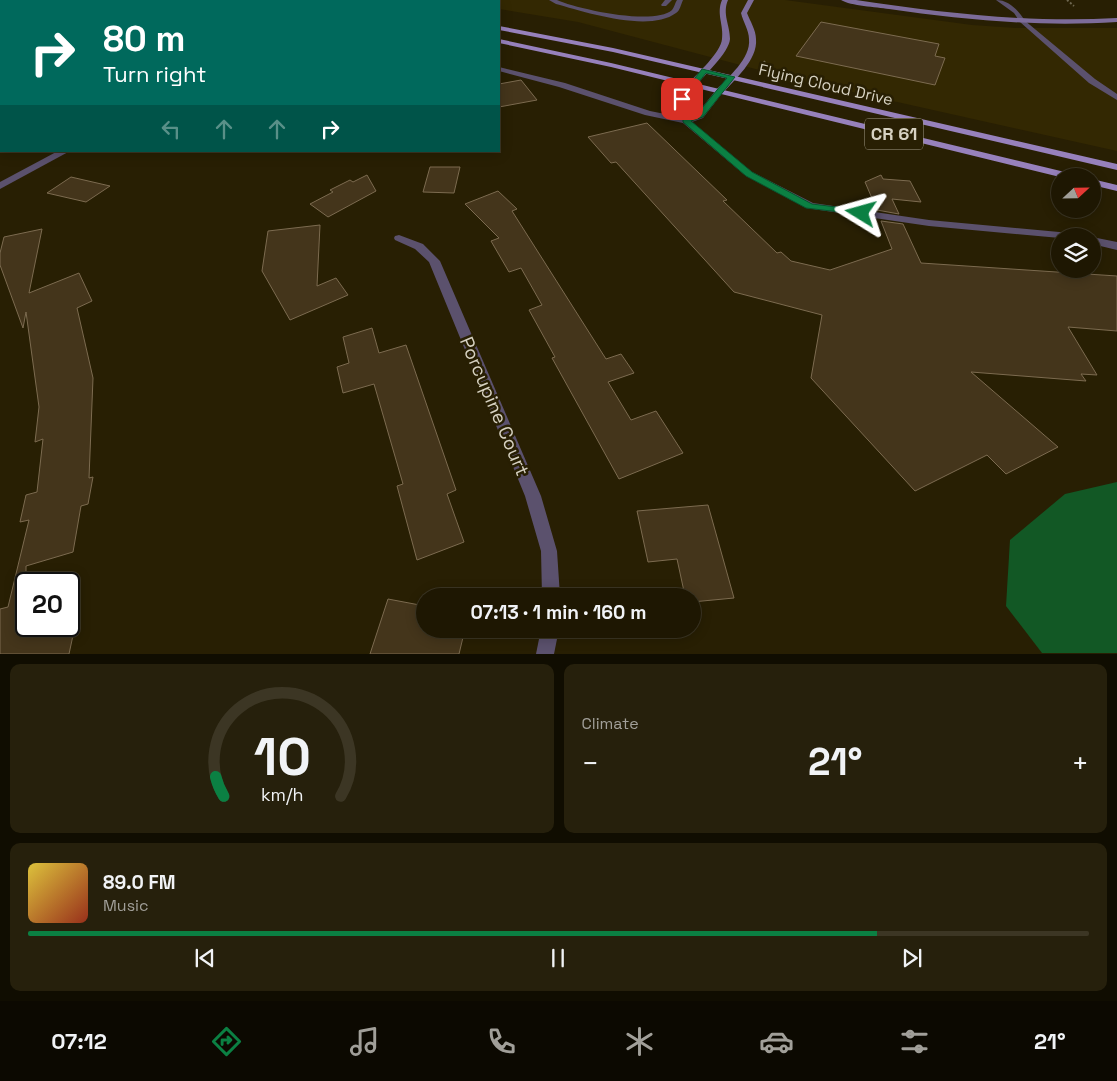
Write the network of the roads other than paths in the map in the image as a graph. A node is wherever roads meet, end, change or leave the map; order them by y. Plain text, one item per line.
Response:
1 (552, 0) edge
2 (680, 0) edge
3 (725, 0) edge
4 (751, 0) edge
5 (844, 0) edge
6 (999, 0) edge
7 (646, 10) dead end
8 (657, 12) dead end
9 (623, 16) junction
10 (1117, 20) edge
11 (1022, 21) junction
12 (500, 28) edge
13 (500, 41) edge
14 (502, 71) edge
15 (704, 71) junction
16 (732, 77) junction
17 (692, 85) junction
18 (719, 92) junction
19 (1117, 98) edge
20 (686, 121) junction
21 (64, 152) edge
22 (1117, 167) edge
23 (1051, 172) edge
24 (1101, 184) edge
25 (0, 186) edge
26 (1117, 188) edge
27 (1051, 234) edge
28 (399, 238) dead end
29 (1101, 242) edge
30 (1117, 246) edge
31 (551, 588) edge
32 (548, 638) edge
33 (545, 654) edge

1 - 9 street
2 - 9 street
3 - 15 street
4 - 16 street
5 - 11 street
6 - 11 street
7 - 9 street
8 - 9 street
10 - 11 street
11 - 19 street
12 - 15 main road, Flying Cloud Drive / CR 61
13 - 17 main road, Flying Cloud Drive / CR 61
14 - 20 street
15 - 16 main road, Flying Cloud Drive / CR 61
15 - 17 street
16 - 18 street
16 - 22 main road, Flying Cloud Drive / CR 61
17 - 18 main road, Flying Cloud Drive / CR 61
17 - 20 street
18 - 20 street
18 - 23 main road, Flying Cloud Drive / CR 61
20 - 27 street
21 - 25 street
24 - 26 main road
28 - 31 street, Porcupine Court
29 - 30 street
32 - 33 street

